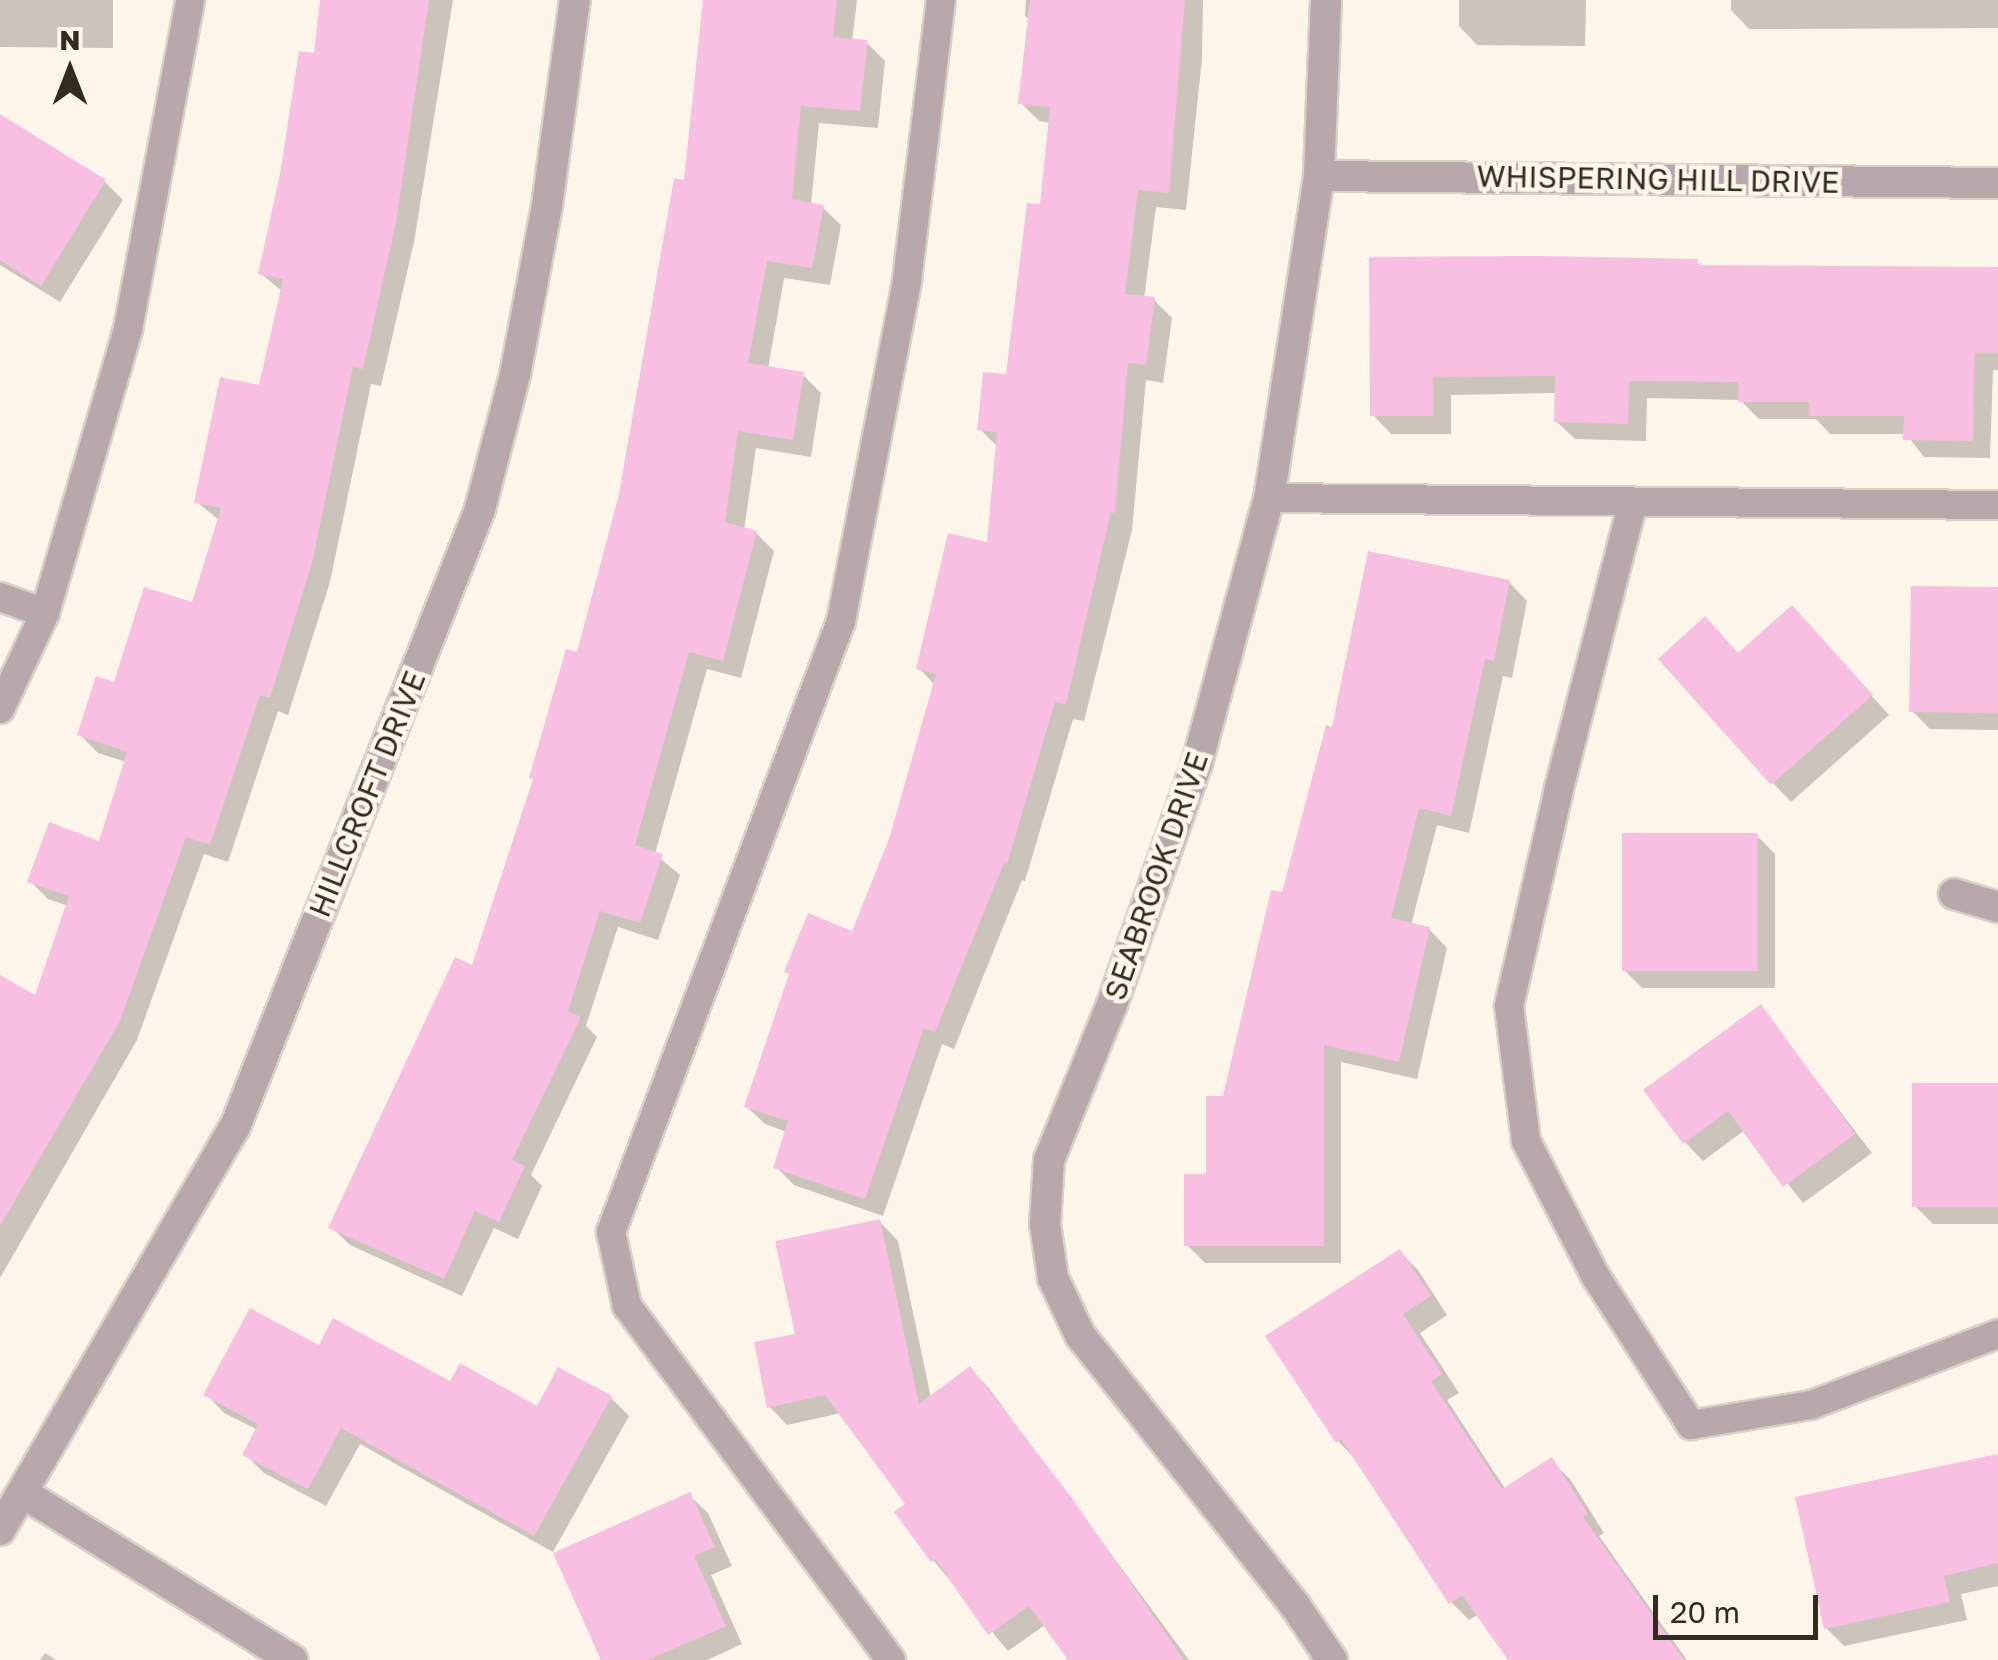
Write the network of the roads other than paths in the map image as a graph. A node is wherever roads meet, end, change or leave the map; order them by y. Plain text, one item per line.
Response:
1 (190, 0) edge
2 (575, 0) edge
3 (941, 0) edge
4 (1326, 0) edge
5 (1319, 176) junction
6 (1998, 182) edge
7 (1270, 498) junction
8 (1633, 502) junction
9 (1998, 505) edge
10 (0, 597) edge
11 (46, 612) junction
12 (0, 709) edge
13 (1954, 894) dead end
14 (1998, 907) edge
15 (1998, 1334) edge
16 (23, 1493) junction
17 (0, 1530) edge
18 (292, 1660) edge
19 (892, 1660) edge
20 (1332, 1660) edge

1 - 11 lane
2 - 16 street, HILLCROFT DRIVE
3 - 19 lane
4 - 5 street, SEABROOK DRIVE
5 - 6 street, WHISPERING HILL DRIVE
5 - 7 street, SEABROOK DRIVE
7 - 8 lane
7 - 20 street, SEABROOK DRIVE
8 - 9 lane
8 - 15 lane
10 - 11 lane
11 - 12 lane
13 - 14 street
16 - 17 street, HILLCROFT DRIVE
16 - 18 street

